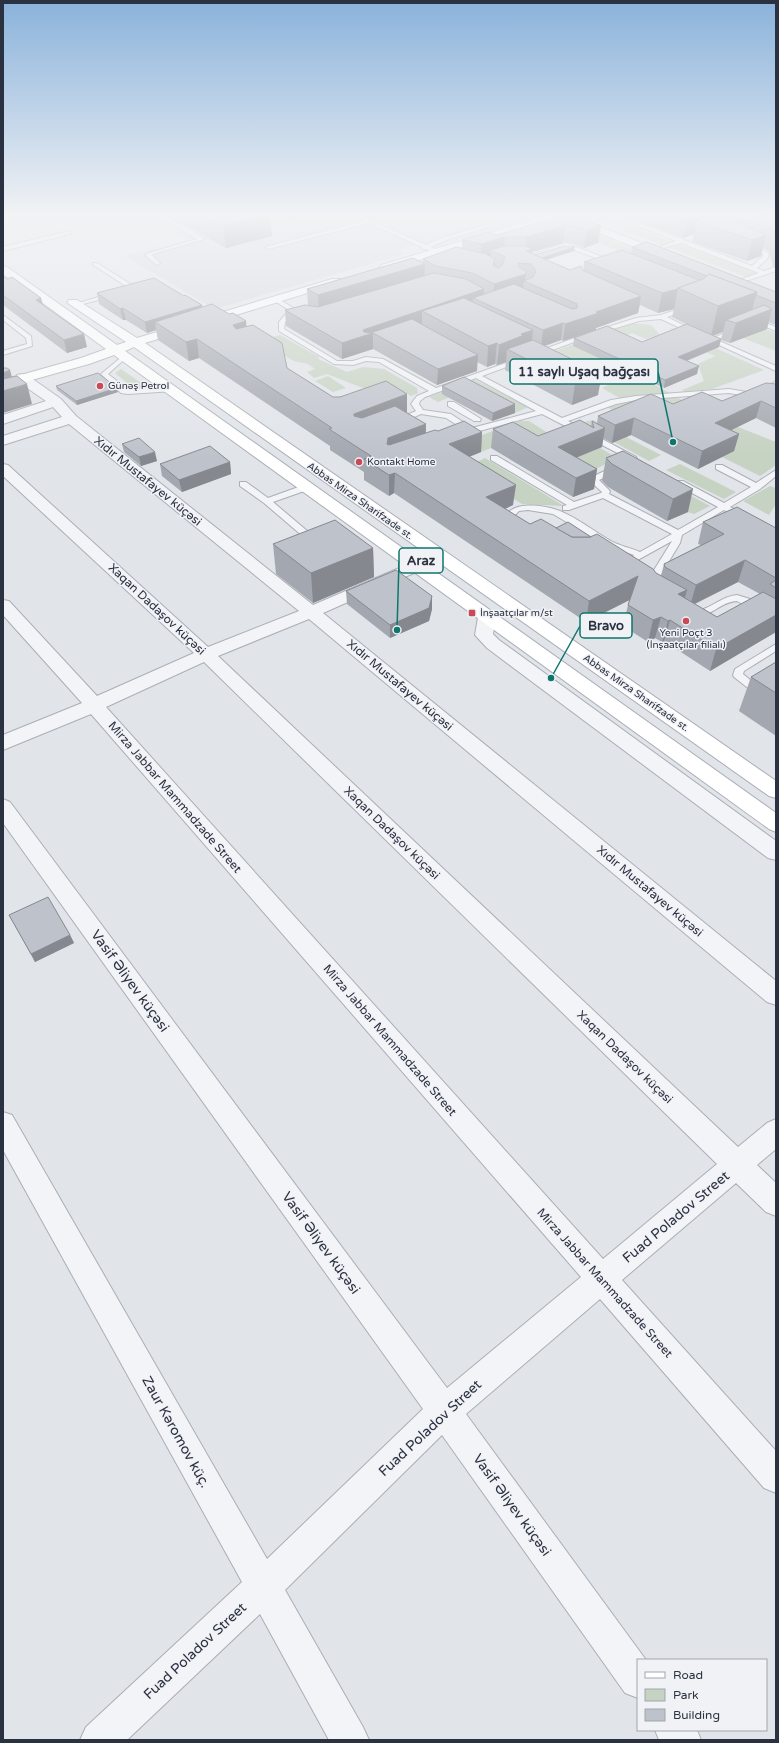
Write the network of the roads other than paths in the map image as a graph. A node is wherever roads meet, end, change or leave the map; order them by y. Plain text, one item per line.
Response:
1 (38, 295) edge
2 (115, 295) edge
3 (287, 295) edge
4 (65, 297) dead end
5 (275, 299) junction
6 (77, 305) junction
7 (694, 306) edge
8 (292, 311) junction
9 (643, 311) edge
10 (744, 316) edge
11 (3, 317) edge
12 (659, 317) junction
13 (309, 318) edge
14 (759, 322) junction
15 (776, 329) edge
16 (283, 332) junction
17 (276, 334) dead end
18 (711, 340) junction
19 (134, 342) junction
20 (534, 349) edge
21 (541, 352) junction
22 (3, 353) edge
23 (119, 353) junction
24 (482, 368) edge
25 (776, 368) edge
26 (488, 372) junction
27 (477, 376) junction
28 (776, 383) edge
29 (3, 384) edge
30 (28, 385) junction
31 (171, 389) junction
32 (435, 391) junction
33 (776, 391) edge
34 (776, 399) edge
35 (56, 402) junction
36 (450, 404) dead end
37 (543, 410) junction
38 (463, 411) junction
39 (420, 412) junction
40 (448, 416) junction
41 (71, 419) junction
42 (477, 419) dead end
43 (3, 420) edge
44 (562, 421) junction
45 (390, 424) edge
46 (471, 431) junction
47 (453, 438) edge
48 (3, 441) edge
49 (292, 454) junction
50 (494, 458) dead end
51 (272, 462) junction
52 (719, 467) dead end
53 (3, 468) edge
54 (776, 472) edge
55 (669, 478) edge
56 (244, 484) dead end
57 (757, 486) junction
58 (307, 487) junction
59 (604, 495) junction
60 (267, 501) junction
61 (573, 505) junction
62 (724, 506) junction
63 (555, 512) junction
64 (750, 520) edge
65 (526, 528) edge
66 (678, 534) junction
67 (329, 535) edge
68 (610, 544) junction
69 (598, 549) edge
70 (641, 555) junction
71 (628, 561) edge
72 (416, 566) junction
73 (661, 595) edge
74 (3, 605) edge
75 (680, 607) edge
76 (311, 612) junction
77 (487, 617) junction
78 (776, 620) edge
79 (776, 647) edge
80 (206, 654) junction
81 (757, 690) edge
82 (94, 705) junction
83 (3, 743) edge
84 (776, 791) edge
85 (3, 807) edge
86 (776, 824) edge
87 (776, 852) edge
88 (776, 995) edge
89 (3, 1124) edge
90 (776, 1132) edge
91 (738, 1165) junction
92 (776, 1202) edge
93 (602, 1280) junction
94 (444, 1411) junction
95 (776, 1476) edge
96 (263, 1587) junction
97 (637, 1679) edge
98 (675, 1731) edge
99 (99, 1740) edge
100 (350, 1740) edge
101 (682, 1740) edge

1 - 23 main road, Abbas Mirza Sharifzade st.
2 - 6 lane
3 - 5 main road
4 - 6 main road, Abbas Mirza Sharifzade st.
5 - 8 lane
5 - 19 main road
6 - 19 main road, Abbas Mirza Sharifzade st.
7 - 12 lane
8 - 13 lane
8 - 16 lane
9 - 12 lane
10 - 14 lane
11 - 22 lane
12 - 18 lane
12 - 21 lane
14 - 15 lane
14 - 18 lane
16 - 17 lane
16 - 32 lane
18 - 25 lane
19 - 23 main road
19 - 49 main road, Abbas Mirza Sharifzade st.
20 - 21 lane
21 - 26 lane
23 - 30 main road
23 - 31 main road, Abbas Mirza Sharifzade st.
23 - 31 lane
24 - 26 lane
26 - 27 lane
27 - 32 lane
27 - 37 lane
28 - 33 lane
29 - 30 main road
30 - 35 street, Xıdır Mustafayev küçəsi
31 - 51 main road, Abbas Mirza Sharifzade st.
32 - 39 lane
34 - 44 lane
35 - 41 street, Xıdır Mustafayev küçəsi
35 - 43 street
36 - 38 lane
37 - 44 lane
37 - 46 lane
38 - 40 lane
38 - 42 lane
39 - 40 lane
39 - 45 lane
40 - 46 lane
41 - 48 street
41 - 76 street, Xıdır Mustafayev küçəsi
44 - 59 lane
46 - 47 lane
49 - 51 main road
49 - 84 main road, Abbas Mirza Sharifzade st.
50 - 61 lane
51 - 58 main road, Abbas Mirza Sharifzade st.
52 - 57 lane
53 - 80 street, Xaqan Dadaşov küçəsi
54 - 57 lane
55 - 62 lane
56 - 60 lane
57 - 62 lane
58 - 60 lane
58 - 72 main road, Abbas Mirza Sharifzade st.
59 - 61 lane
59 - 66 lane
60 - 67 lane
61 - 63 lane
62 - 64 lane
62 - 66 lane
63 - 65 lane
63 - 68 lane
66 - 70 lane
66 - 73 lane
68 - 69 lane
68 - 70 lane
70 - 71 lane
72 - 76 street
72 - 77 main road, Abbas Mirza Sharifzade st.
74 - 82 street, Mirza Jabbar Mammadzade Street
75 - 78 lane
76 - 80 street
76 - 88 street, Xıdır Mustafayev küçəsi
77 - 86 main road, Abbas Mirza Sharifzade st.
77 - 87 street
79 - 81 lane
80 - 82 street
80 - 91 street, Xaqan Dadaşov küçəsi
82 - 83 street
82 - 93 street, Mirza Jabbar Mammadzade Street
85 - 94 street, Vasif Əliyev küçəsi
89 - 96 street, Zaur Kəromov küç.
90 - 91 street, Fuad Poladov Street
91 - 92 street, Xaqan Dadaşov küçəsi
91 - 93 street, Fuad Poladov Street
93 - 94 street, Fuad Poladov Street
93 - 95 street, Mirza Jabbar Mammadzade Street
94 - 96 street, Fuad Poladov Street
94 - 97 street, Vasif Əliyev küçəsi
96 - 99 street, Fuad Poladov Street
96 - 100 street, Zaur Kəromov küç.
98 - 101 street

